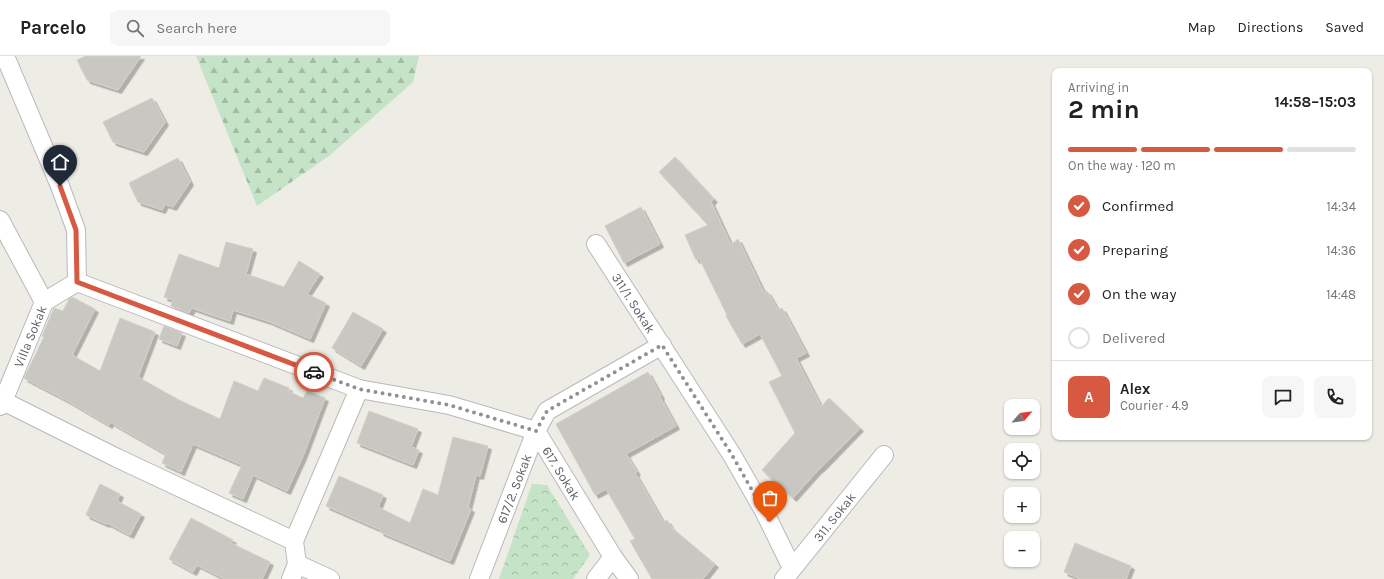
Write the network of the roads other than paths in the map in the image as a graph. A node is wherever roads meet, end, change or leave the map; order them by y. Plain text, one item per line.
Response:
1 (5, 56) edge
2 (0, 220) edge
3 (596, 244) dead end
4 (77, 282) junction
5 (44, 302) junction
6 (662, 345) junction
7 (359, 389) junction
8 (1, 404) edge
9 (536, 431) junction
10 (884, 455) dead end
11 (294, 541) junction
12 (613, 557) junction
13 (294, 571) edge
14 (788, 574) edge
15 (330, 579) edge
16 (479, 579) edge
17 (596, 579) edge
18 (629, 579) edge

1 - 4 street
2 - 5 street
3 - 6 street, 311/1. Sokak
4 - 5 street, Villa Sokak
4 - 7 street
5 - 8 street, Villa Sokak
6 - 9 street, 617/2. Sokak
6 - 14 street, 311/1. Sokak
7 - 9 street
7 - 11 street
8 - 11 street
9 - 12 street, 617. Sokak
9 - 16 street, 617/2. Sokak
10 - 14 street, 311. Sokak
11 - 13 street
12 - 17 street
12 - 18 street, 617. Sokak
13 - 15 street

